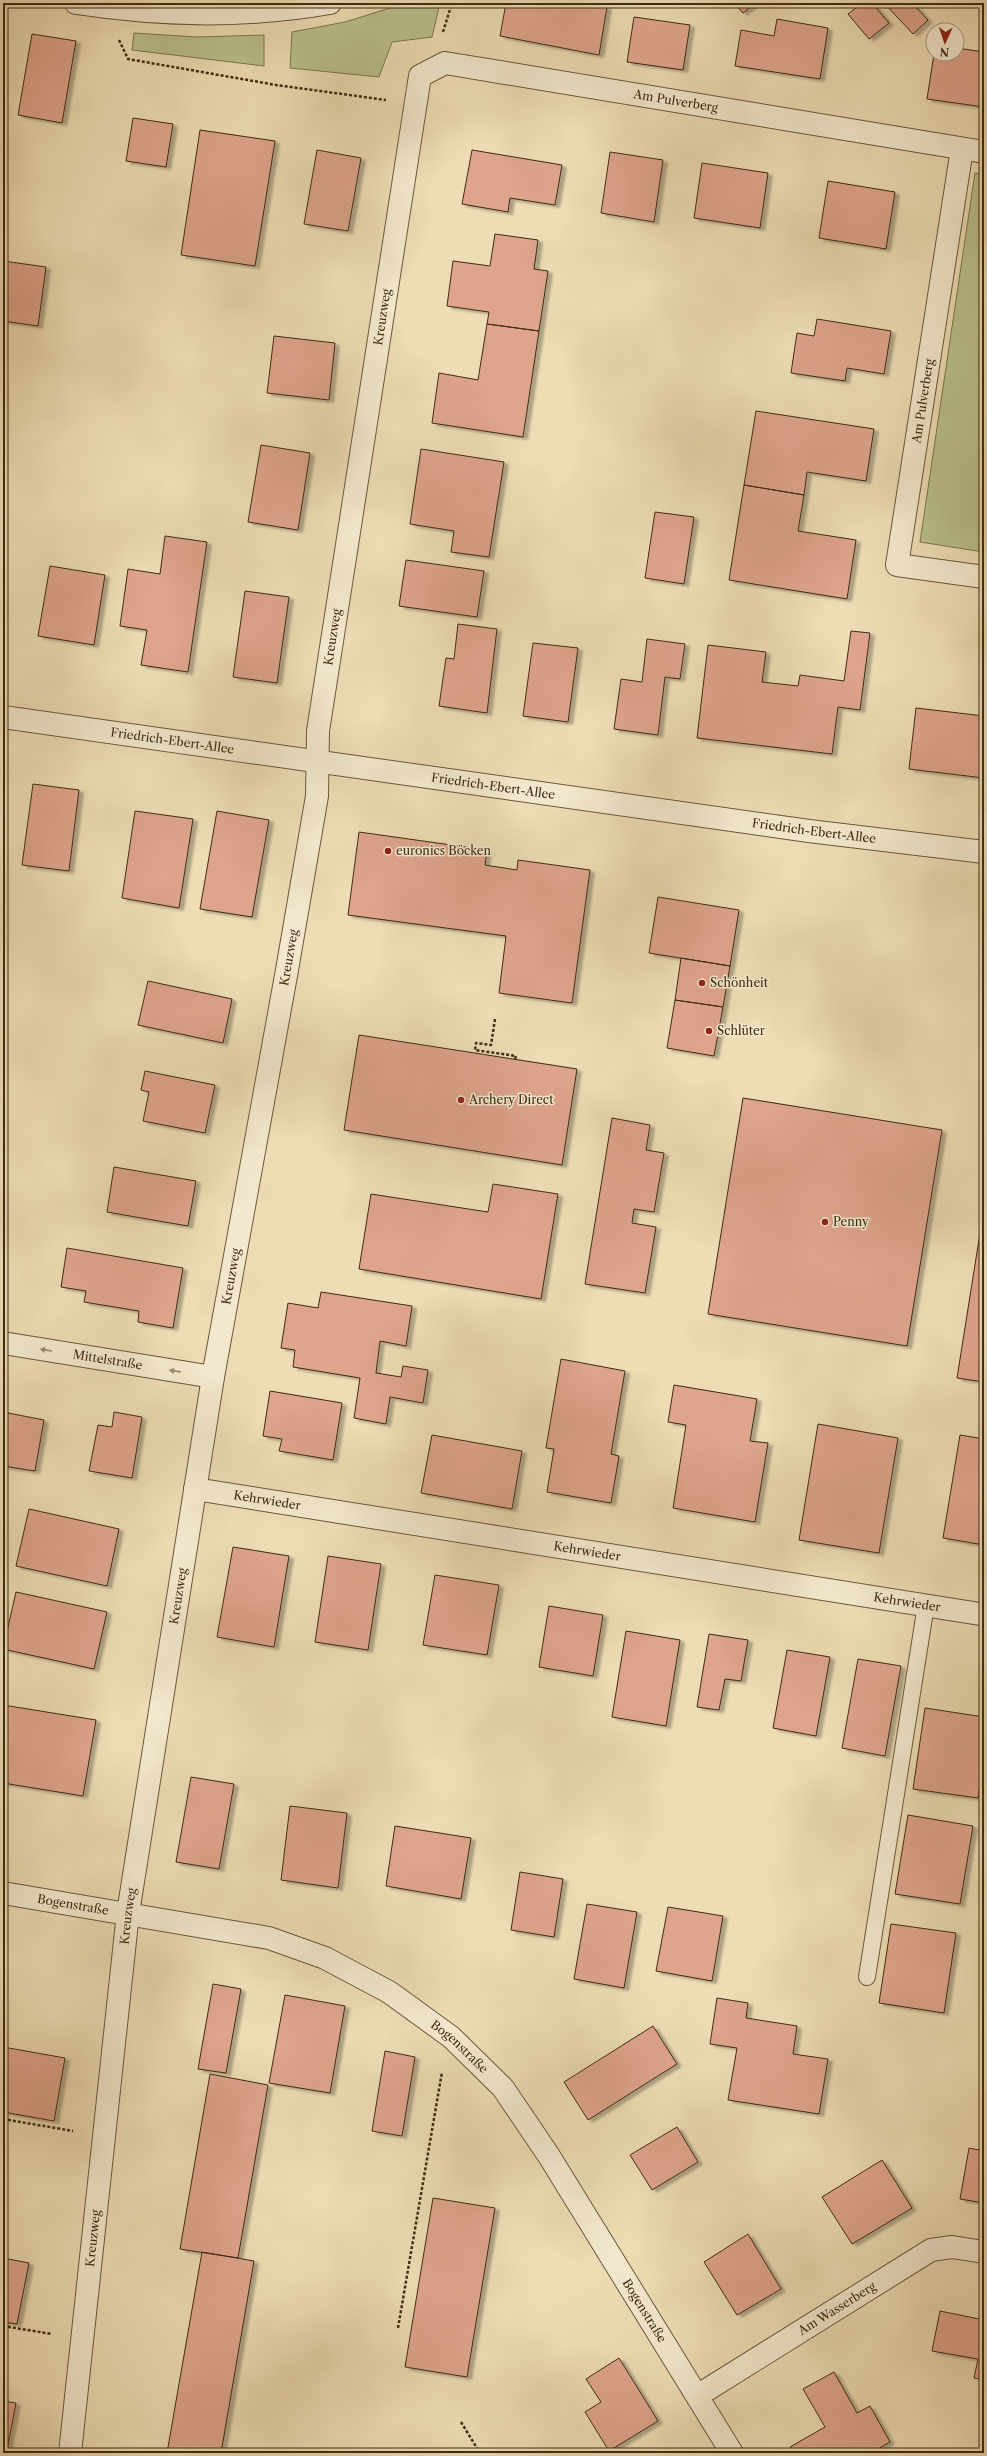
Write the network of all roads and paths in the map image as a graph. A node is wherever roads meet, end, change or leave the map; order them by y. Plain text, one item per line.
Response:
1 (76, 3) edge
2 (330, 3) edge
3 (117, 36) dead end
4 (415, 104) junction
5 (962, 149) junction
6 (984, 152) edge
7 (984, 577) edge
8 (3, 717) edge
9 (317, 763) junction
10 (984, 852) edge
11 (495, 1019) dead end
12 (515, 1059) dead end
13 (3, 1343) edge
14 (213, 1377) junction
15 (195, 1490) junction
16 (926, 1605) junction
17 (980, 1614) dead end
18 (3, 1892) edge
19 (128, 1913) junction
20 (867, 1977) dead end
21 (443, 2066) dead end
22 (3, 2118) edge
23 (76, 2132) dead end
24 (984, 2252) edge
25 (3, 2326) edge
26 (398, 2328) dead end
27 (56, 2335) dead end
28 (697, 2396) junction
29 (461, 2422) dead end
30 (70, 2453) edge
31 (480, 2453) edge
32 (732, 2453) edge

1 - 2 street
3 - 4 path
4 - 5 street, Am Pulverberg
4 - 9 street, Kreuzweg
5 - 6 street, Am Pulverberg
5 - 7 street, Am Pulverberg
8 - 9 street, Friedrich-Ebert-Allee
9 - 10 street, Friedrich-Ebert-Allee
9 - 14 street, Kreuzweg
11 - 12 path
14 -> 13 street, Mittelstraße
14 - 15 street, Kreuzweg
15 - 16 street, Kehrwieder
15 - 19 street, Kreuzweg
16 - 17 street, Kehrwieder
16 - 20 lane
18 - 19 street, Bogenstraße
19 - 28 street, Bogenstraße
19 - 30 street, Kreuzweg
21 - 26 path
22 - 23 path
24 - 28 street, Am Wasserberg
25 - 27 path
28 - 32 street, Bogenstraße
29 - 31 path

